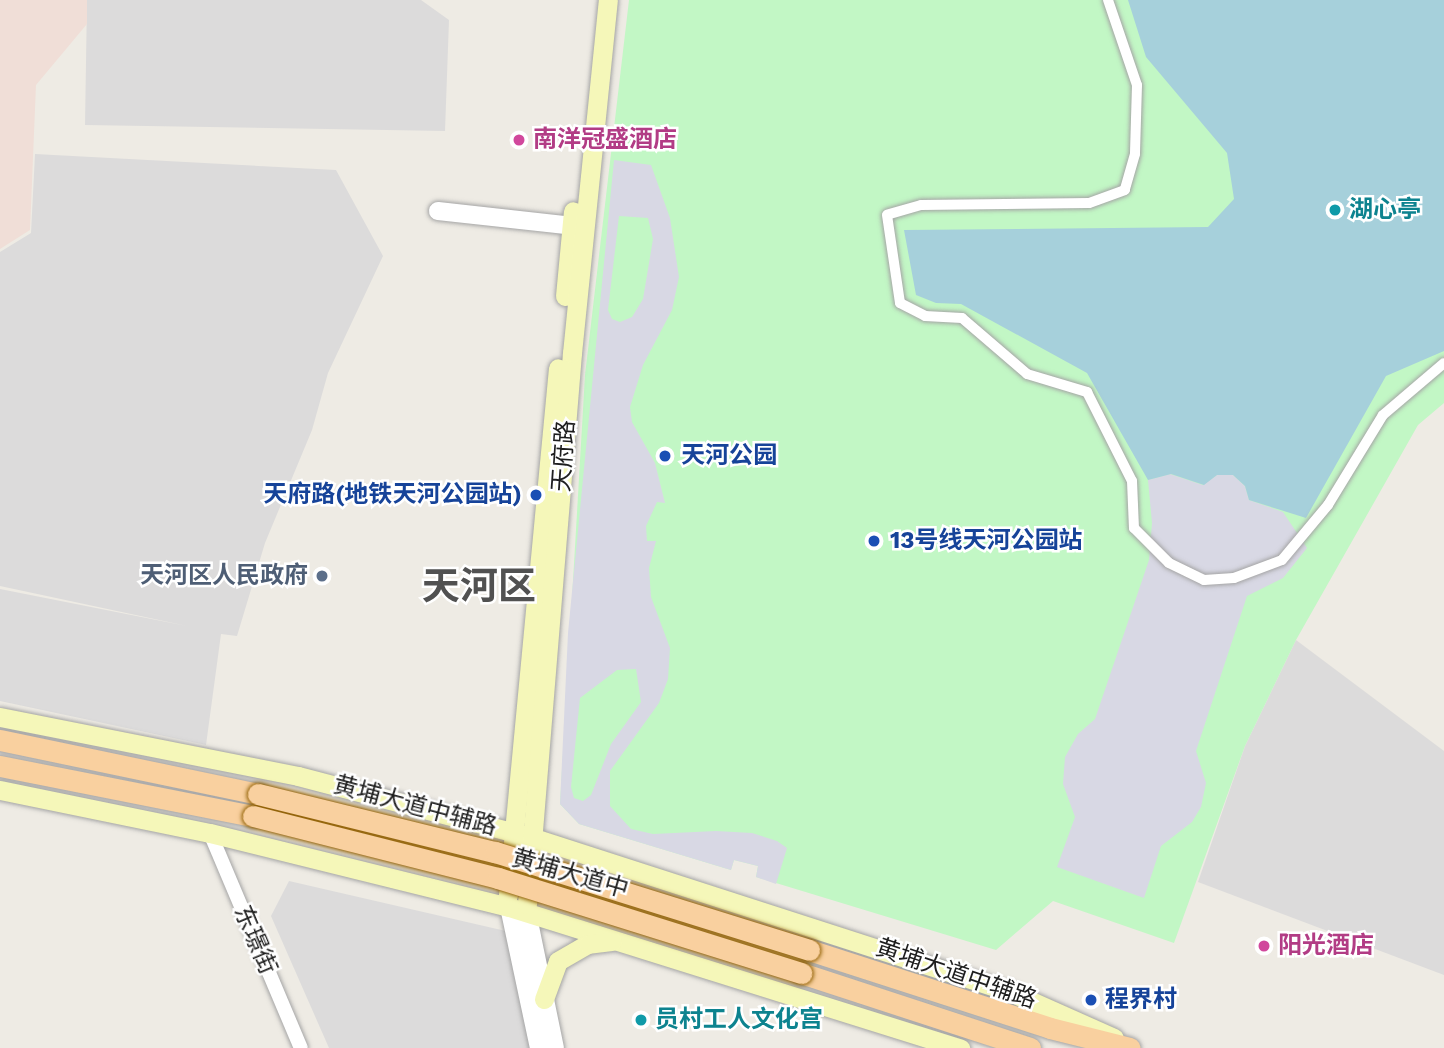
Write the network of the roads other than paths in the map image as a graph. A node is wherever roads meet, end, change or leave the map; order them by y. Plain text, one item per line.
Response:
1 (594, 0) edge
2 (608, 0) edge
3 (1108, 0) edge
4 (438, 211) dead end
5 (578, 226) junction
6 (1444, 363) edge
7 (0, 717) edge
8 (0, 740) edge
9 (0, 766) edge
10 (0, 790) edge
11 (404, 803) junction
12 (513, 832) junction
13 (210, 833) junction
14 (534, 838) junction
15 (386, 874) junction
16 (683, 884) junction
17 (518, 909) junction
18 (619, 941) junction
19 (660, 954) junction
20 (544, 999) junction
21 (301, 1048) edge
22 (539, 1048) edge
23 (555, 1048) edge
24 (960, 1048) edge
25 (1030, 1048) edge
26 (1132, 1048) edge

1 - 5 main road, 天府路
2 - 5 main road, 天府路
3 - 6 street
4 - 5 street
5 - 12 main road, 天府路
5 - 14 main road, 天府路
7 - 11 main road, 黄埔大道中辅路
8 - 26 main road, 黄埔大道中, bridge
9 - 25 main road, 黄埔大道中, bridge
10 - 13 main road
11 - 12 main road, 黄埔大道中辅路
11 - 15 main road
12 - 14 main road, 黄埔大道中辅路
12 - 17 main road, 天府路
13 - 15 main road
13 - 21 street, 东璟街
14 - 16 main road, 黄埔大道中辅路
14 - 17 main road, 天府路
15 - 17 main road
16 - 19 main road
16 - 26 main road, 黄埔大道中辅路
17 - 18 main road
17 - 20 street
17 - 22 street
18 - 19 main road
18 - 20 main road
19 - 24 main road
20 - 23 street

